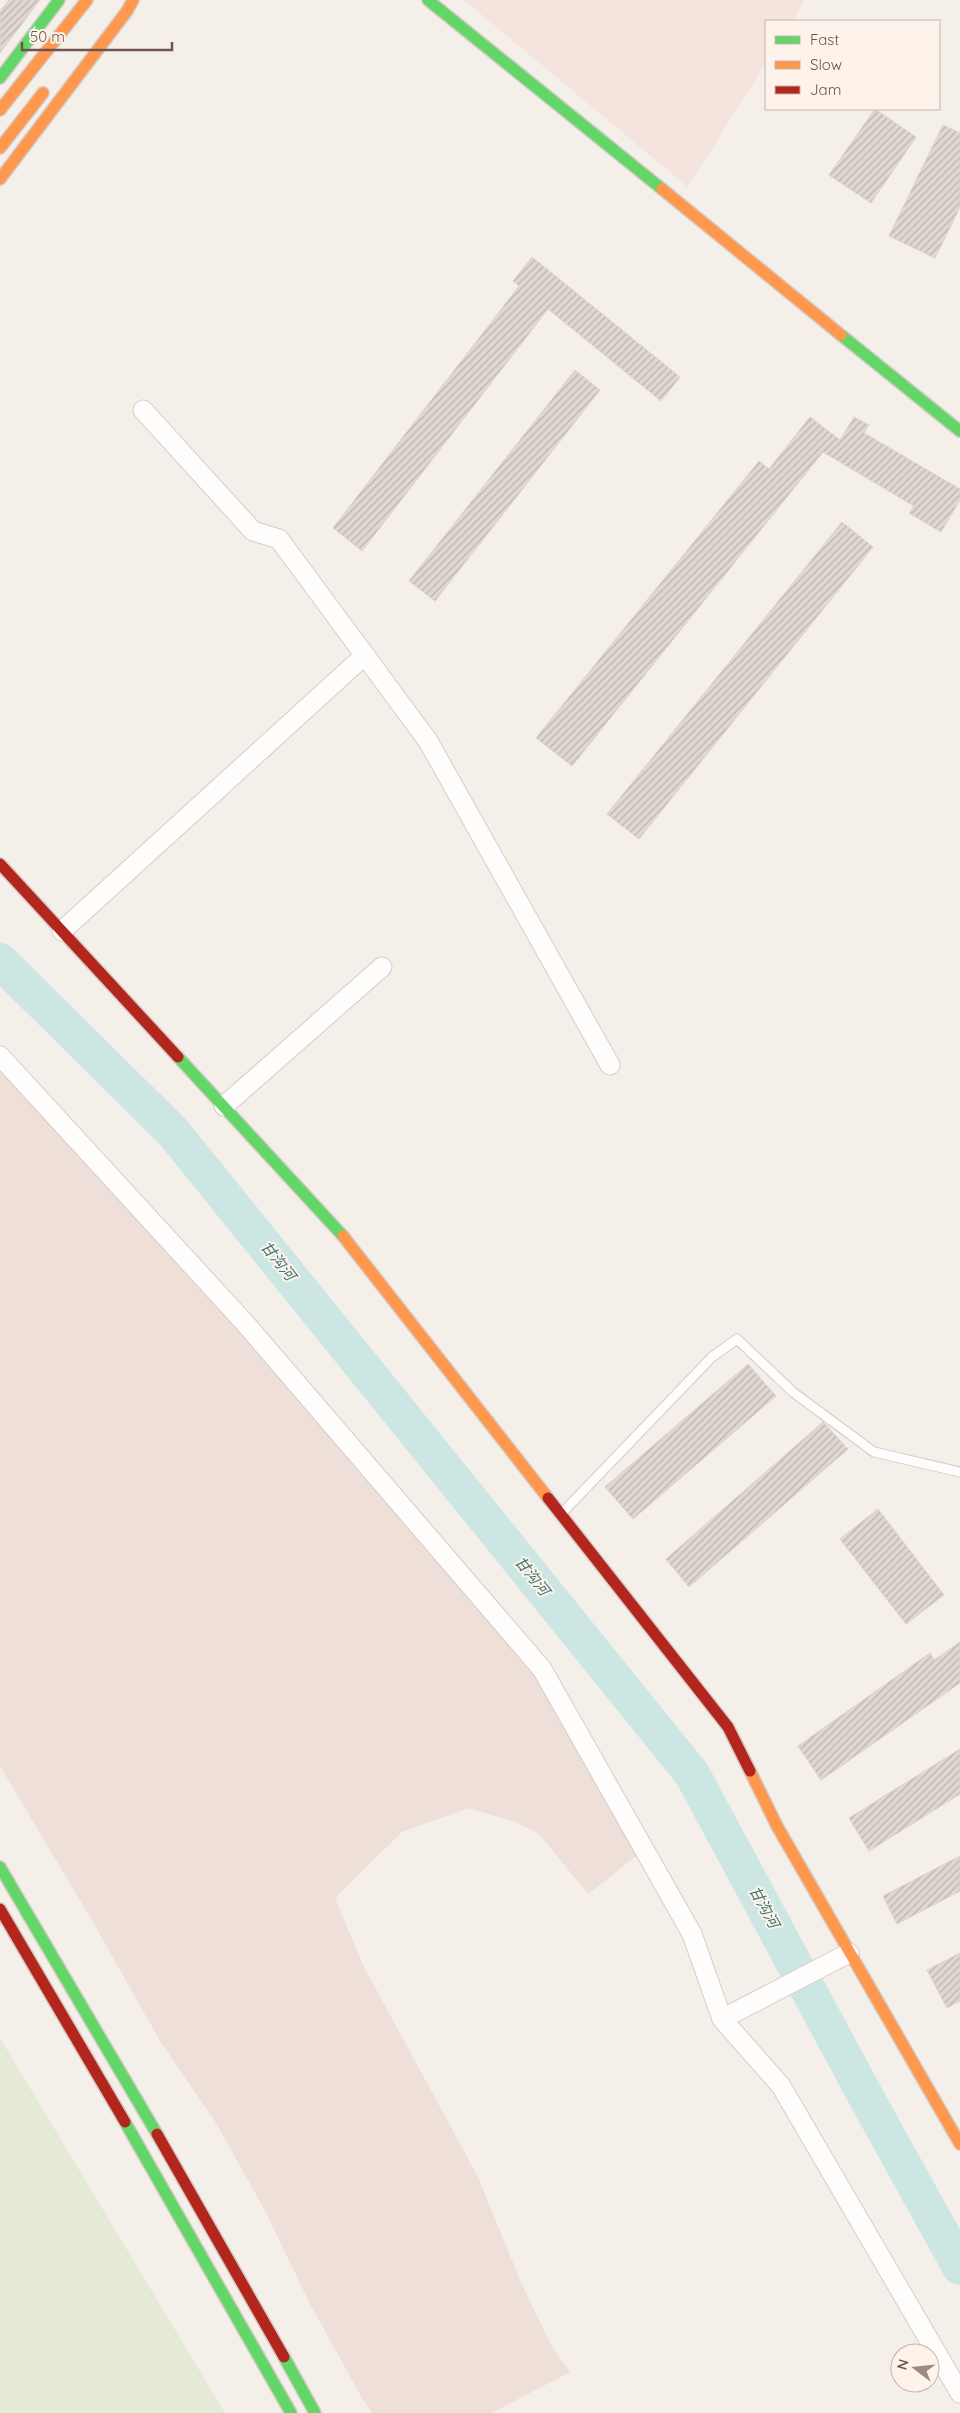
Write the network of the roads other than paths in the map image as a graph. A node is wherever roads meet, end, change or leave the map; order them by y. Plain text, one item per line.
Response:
1 (59, 0) edge
2 (87, 0) edge
3 (133, 0) edge
4 (428, 0) edge
5 (0, 78) edge
6 (48, 86) dead end
7 (0, 110) edge
8 (0, 148) edge
9 (0, 179) edge
10 (143, 410) dead end
11 (960, 431) edge
12 (365, 655) junction
13 (0, 864) edge
14 (62, 931) junction
15 (382, 968) dead end
16 (0, 1056) edge
17 (610, 1065) dead end
18 (224, 1106) junction
19 (960, 1472) edge
20 (561, 1514) junction
21 (0, 1867) edge
22 (0, 1908) edge
23 (849, 1953) junction
24 (722, 2019) junction
25 (960, 2144) edge
26 (960, 2393) edge
27 (291, 2413) edge
28 (315, 2413) edge

1 - 5 street
2 - 7 street
3 - 9 street
4 - 11 street
6 - 8 street
10 - 12 street
12 - 14 street
12 - 17 street
13 - 14 street
14 - 18 street
15 - 18 street
16 - 24 street
18 - 20 street
19 - 20 lane
20 - 23 street
21 - 28 street
22 - 27 street
23 - 24 street
23 - 25 street
24 - 26 street

